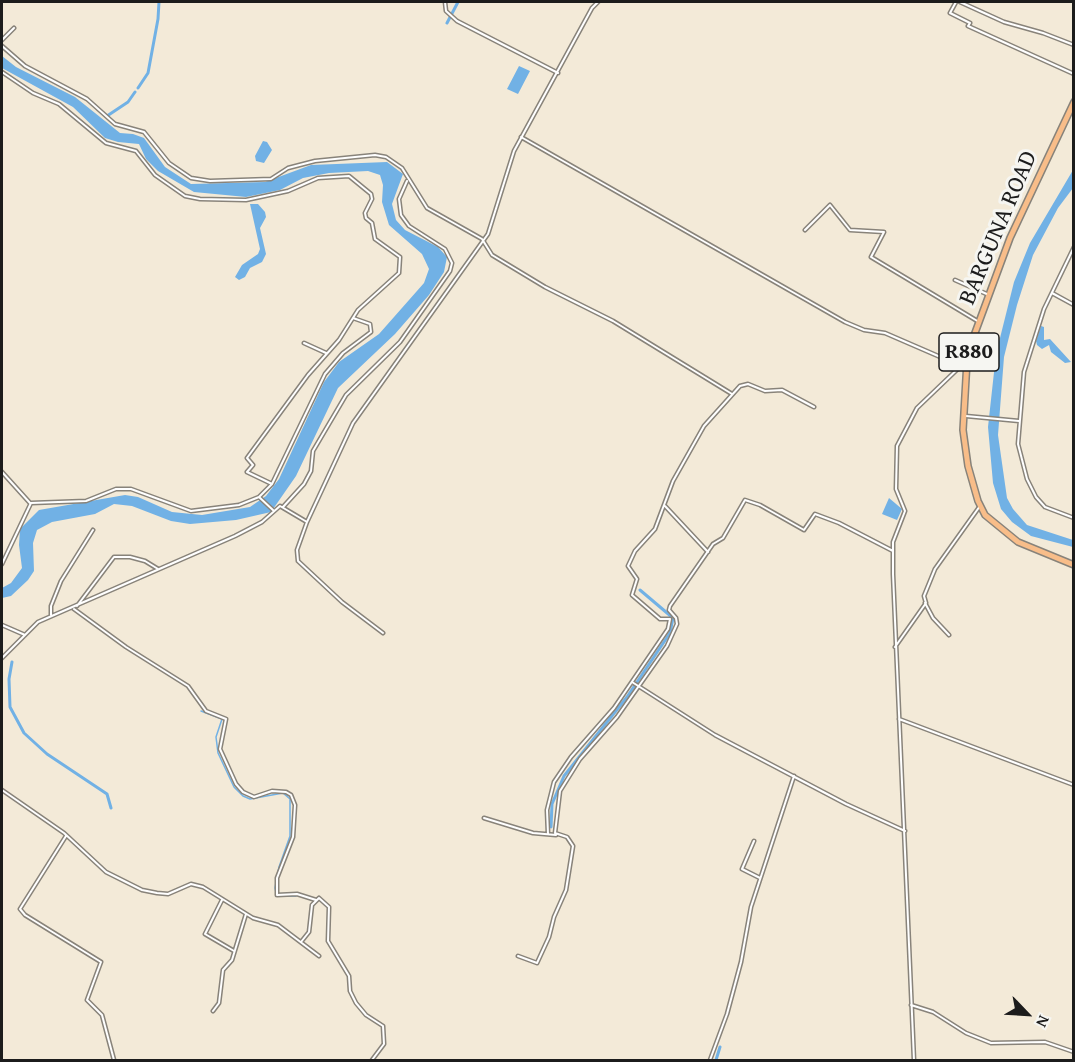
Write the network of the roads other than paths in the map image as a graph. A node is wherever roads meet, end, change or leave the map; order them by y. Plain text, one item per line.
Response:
1 (445, 2) edge
2 (598, 2) edge
3 (958, 2) edge
4 (14, 28) dead end
5 (2, 40) edge
6 (1074, 45) edge
7 (2, 46) edge
8 (2, 72) edge
9 (558, 74) junction
10 (1074, 74) edge
11 (1074, 102) edge
12 (521, 137) junction
13 (407, 181) junction
14 (805, 230) dead end
15 (483, 241) junction
16 (1074, 247) edge
17 (956, 280) dead end
18 (1052, 293) junction
19 (989, 295) junction
20 (1074, 305) edge
21 (353, 318) junction
22 (979, 322) junction
23 (304, 343) dead end
24 (326, 353) junction
25 (967, 361) junction
26 (958, 369) junction
27 (732, 394) junction
28 (814, 407) dead end
29 (963, 416) junction
30 (1020, 422) junction
31 (2, 472) edge
32 (272, 484) junction
33 (259, 497) junction
34 (31, 503) junction
35 (664, 506) junction
36 (980, 506) junction
37 (283, 507) junction
38 (275, 512) junction
39 (1074, 518) edge
40 (307, 522) junction
41 (93, 530) dead end
42 (893, 551) junction
43 (708, 552) junction
44 (2, 564) edge
45 (1074, 565) edge
46 (158, 569) junction
47 (925, 603) junction
48 (74, 608) junction
49 (51, 616) junction
50 (2, 625) edge
51 (383, 633) dead end
52 (26, 634) junction
53 (950, 635) dead end
54 (895, 647) junction
55 (2, 658) edge
56 (632, 682) junction
57 (639, 687) junction
58 (899, 719) junction
59 (794, 776) junction
60 (1074, 785) edge
61 (2, 790) edge
62 (484, 818) dead end
63 (905, 831) junction
64 (548, 834) junction
65 (556, 834) junction
66 (66, 836) junction
67 (754, 841) dead end
68 (760, 879) junction
69 (222, 899) junction
70 (316, 900) junction
71 (246, 914) junction
72 (301, 942) junction
73 (234, 951) junction
74 (319, 956) dead end
75 (518, 956) dead end
76 (911, 1005) junction
77 (213, 1011) dead end
78 (1074, 1052) edge
79 (114, 1060) edge
80 (372, 1060) edge
81 (710, 1060) edge
82 (915, 1060) edge

1 - 9 street
2 - 9 street
3 - 6 street
3 - 10 street
4 - 5 street
7 - 13 street
8 - 21 street
9 - 12 street
11 - 19 main road, BARGUNA ROAD / R880
12 - 15 street
12 - 26 street
13 - 15 street
13 - 37 street
14 - 22 street
15 - 27 street
15 - 40 street
16 - 18 street
17 - 19 street
18 - 20 street
18 - 30 street
19 - 22 main road, BARGUNA ROAD / R880
21 - 24 street
21 - 32 street
22 - 25 main road, BARGUNA ROAD / R880
23 - 24 street
24 - 32 street
25 - 26 street
25 - 29 main road, BARGUNA ROAD / R880
26 - 42 street
27 - 28 street
27 - 35 street
29 - 30 street
29 - 36 main road, BARGUNA ROAD / R880
30 - 39 street
31 - 34 street
32 - 33 street
33 - 34 street
33 - 38 street
34 - 44 street
35 - 43 street
35 - 56 street
36 - 45 main road, BARGUNA ROAD / R880
36 - 47 street
37 - 38 street
37 - 40 street
38 - 46 street
40 - 51 street
41 - 49 street
42 - 43 street
42 - 54 street
43 - 57 street
46 - 48 street
46 - 48 street
47 - 53 street
47 - 54 street
48 - 49 street
48 - 70 street
49 - 52 street
50 - 52 street
52 - 55 street
54 - 58 street
56 - 57 street
56 - 64 street
57 - 59 street
57 - 65 street
58 - 60 street
58 - 63 street
59 - 63 street
59 - 68 street
61 - 66 street
62 - 64 street
63 - 76 street
64 - 65 street
65 - 75 street
66 - 69 street
66 - 79 street
67 - 68 street
68 - 81 street
69 - 71 street
69 - 73 street
70 - 72 street
70 - 80 street
71 - 72 street
71 - 73 street
72 - 74 street
73 - 77 street
76 - 78 street
76 - 82 street

